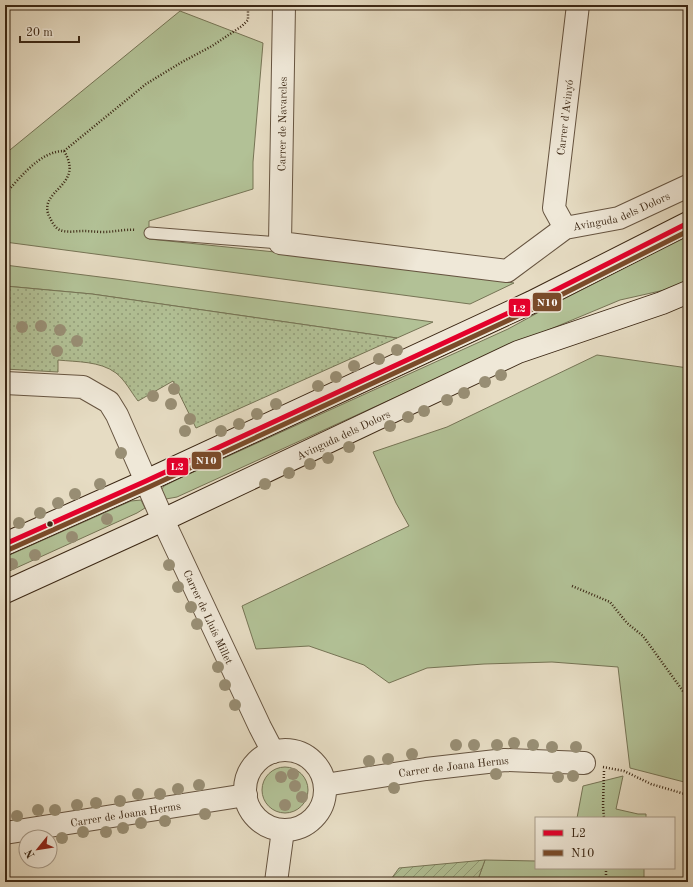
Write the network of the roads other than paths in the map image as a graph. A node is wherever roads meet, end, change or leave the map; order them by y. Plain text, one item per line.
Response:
1 (284, 5) edge
2 (578, 5) edge
3 (688, 186) edge
4 (688, 223) edge
5 (565, 228) junction
6 (150, 233) road end
7 (280, 243) junction
8 (688, 292) edge
9 (5, 383) edge
10 (146, 481) junction
11 (163, 520) junction
12 (5, 544) edge
13 (5, 592) edge
14 (273, 752) junction
15 (594, 765) road end
16 (325, 785) junction
17 (246, 795) junction
18 (283, 830) junction
19 (5, 833) edge
20 (276, 882) edge

1 - 7 street, Carrer de Navarcles
2 - 5 street, Carrer d'Avinyó
3 - 5 street, Avinguda dels Dolors
4 - 10 street
5 - 7 street, Avinguda dels Dolors
6 - 7 lane
8 - 11 street, Avinguda dels Dolors
9 - 10 street, Carrer de Lluís Millet
10 - 11 street, Carrer de Lluís Millet
10 - 12 street
11 - 13 street, Avinguda dels Dolors
11 - 14 street, Carrer de Lluís Millet
14 - 16 street
14 - 17 street
15 - 16 street, Carrer de Joana Herms
16 - 18 street
17 - 18 street
17 - 19 street, Carrer de Joana Herms
18 - 20 street

